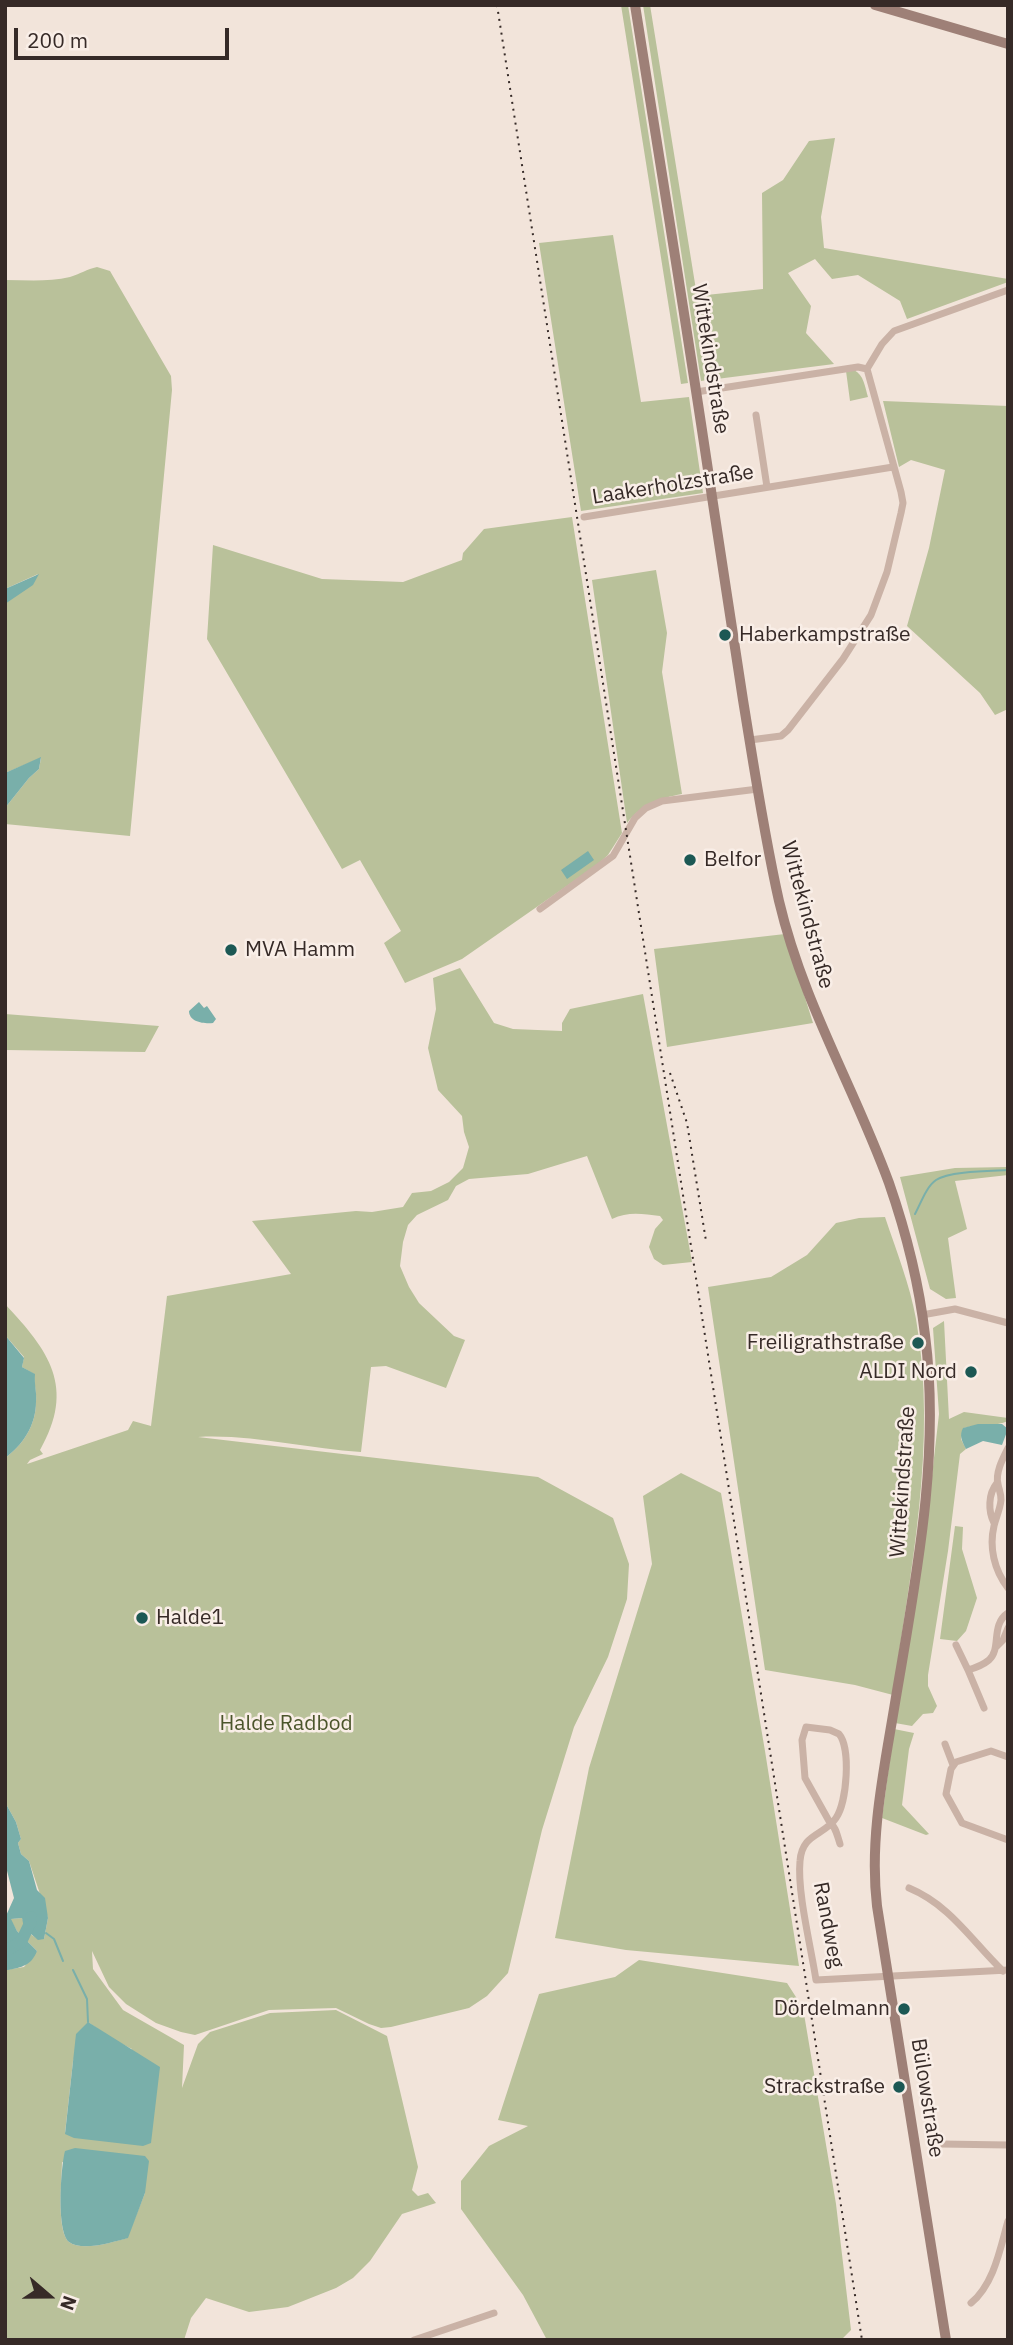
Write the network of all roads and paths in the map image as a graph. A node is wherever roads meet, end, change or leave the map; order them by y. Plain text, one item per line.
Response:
1 (635, 5) edge
2 (875, 5) edge
3 (1008, 44) edge
4 (1008, 290) edge
5 (867, 369) junction
6 (696, 392) junction
7 (756, 415) dead end
8 (893, 467) junction
9 (767, 487) junction
10 (712, 496) junction
11 (584, 517) dead end
12 (750, 740) junction
13 (758, 789) junction
14 (540, 909) dead end
15 (922, 1315) junction
16 (1008, 1323) edge
17 (1008, 1448) edge
18 (1008, 1588) edge
19 (1008, 1613) edge
20 (1008, 1628) edge
21 (956, 1645) dead end
22 (996, 1647) junction
23 (968, 1671) junction
24 (984, 1708) dead end
25 (945, 1744) dead end
26 (1008, 1757) edge
27 (953, 1765) junction
28 (876, 1821) joint
29 (832, 1824) junction
30 (1008, 1840) edge
31 (840, 1844) dead end
32 (909, 1888) dead end
33 (1005, 1970) edge
34 (888, 1975) junction
35 (941, 2144) dead end
36 (1008, 2145) edge
37 (1008, 2221) edge
38 (971, 2303) dead end
39 (494, 2313) dead end
40 (433, 2337) edge
41 (414, 2340) edge
42 (946, 2340) edge

1 - 6 main road, Wittekindstraße
2 - 3 main road
4 - 5 street
5 - 6 street
5 - 8 street
6 - 10 main road, Wittekindstraße
7 - 9 street, Laakerholzstraße
8 - 9 street, Laakerholzstraße
8 - 12 street
9 - 10 street, Laakerholzstraße
10 - 11 street, Laakerholzstraße
10 - 12 main road, Wittekindstraße
12 - 13 main road, Wittekindstraße
13 - 14 street
13 - 15 main road, Wittekindstraße
15 - 16 street
15 - 28 main road, Wittekindstraße
17 - 18 street
19 - 22 street
20 - 22 street
21 - 23 street
22 - 23 street
23 - 24 street
25 - 27 street
26 - 27 street
27 - 30 street
28 - 34 main road, Bülowstraße
29 - 29 street
29 - 31 street
29 - 34 street, Randweg
32 - 33 street
33 - 34 street
34 - 42 main road, Bülowstraße
35 - 36 street
37 - 38 street
39 - 40 street
40 - 41 street

